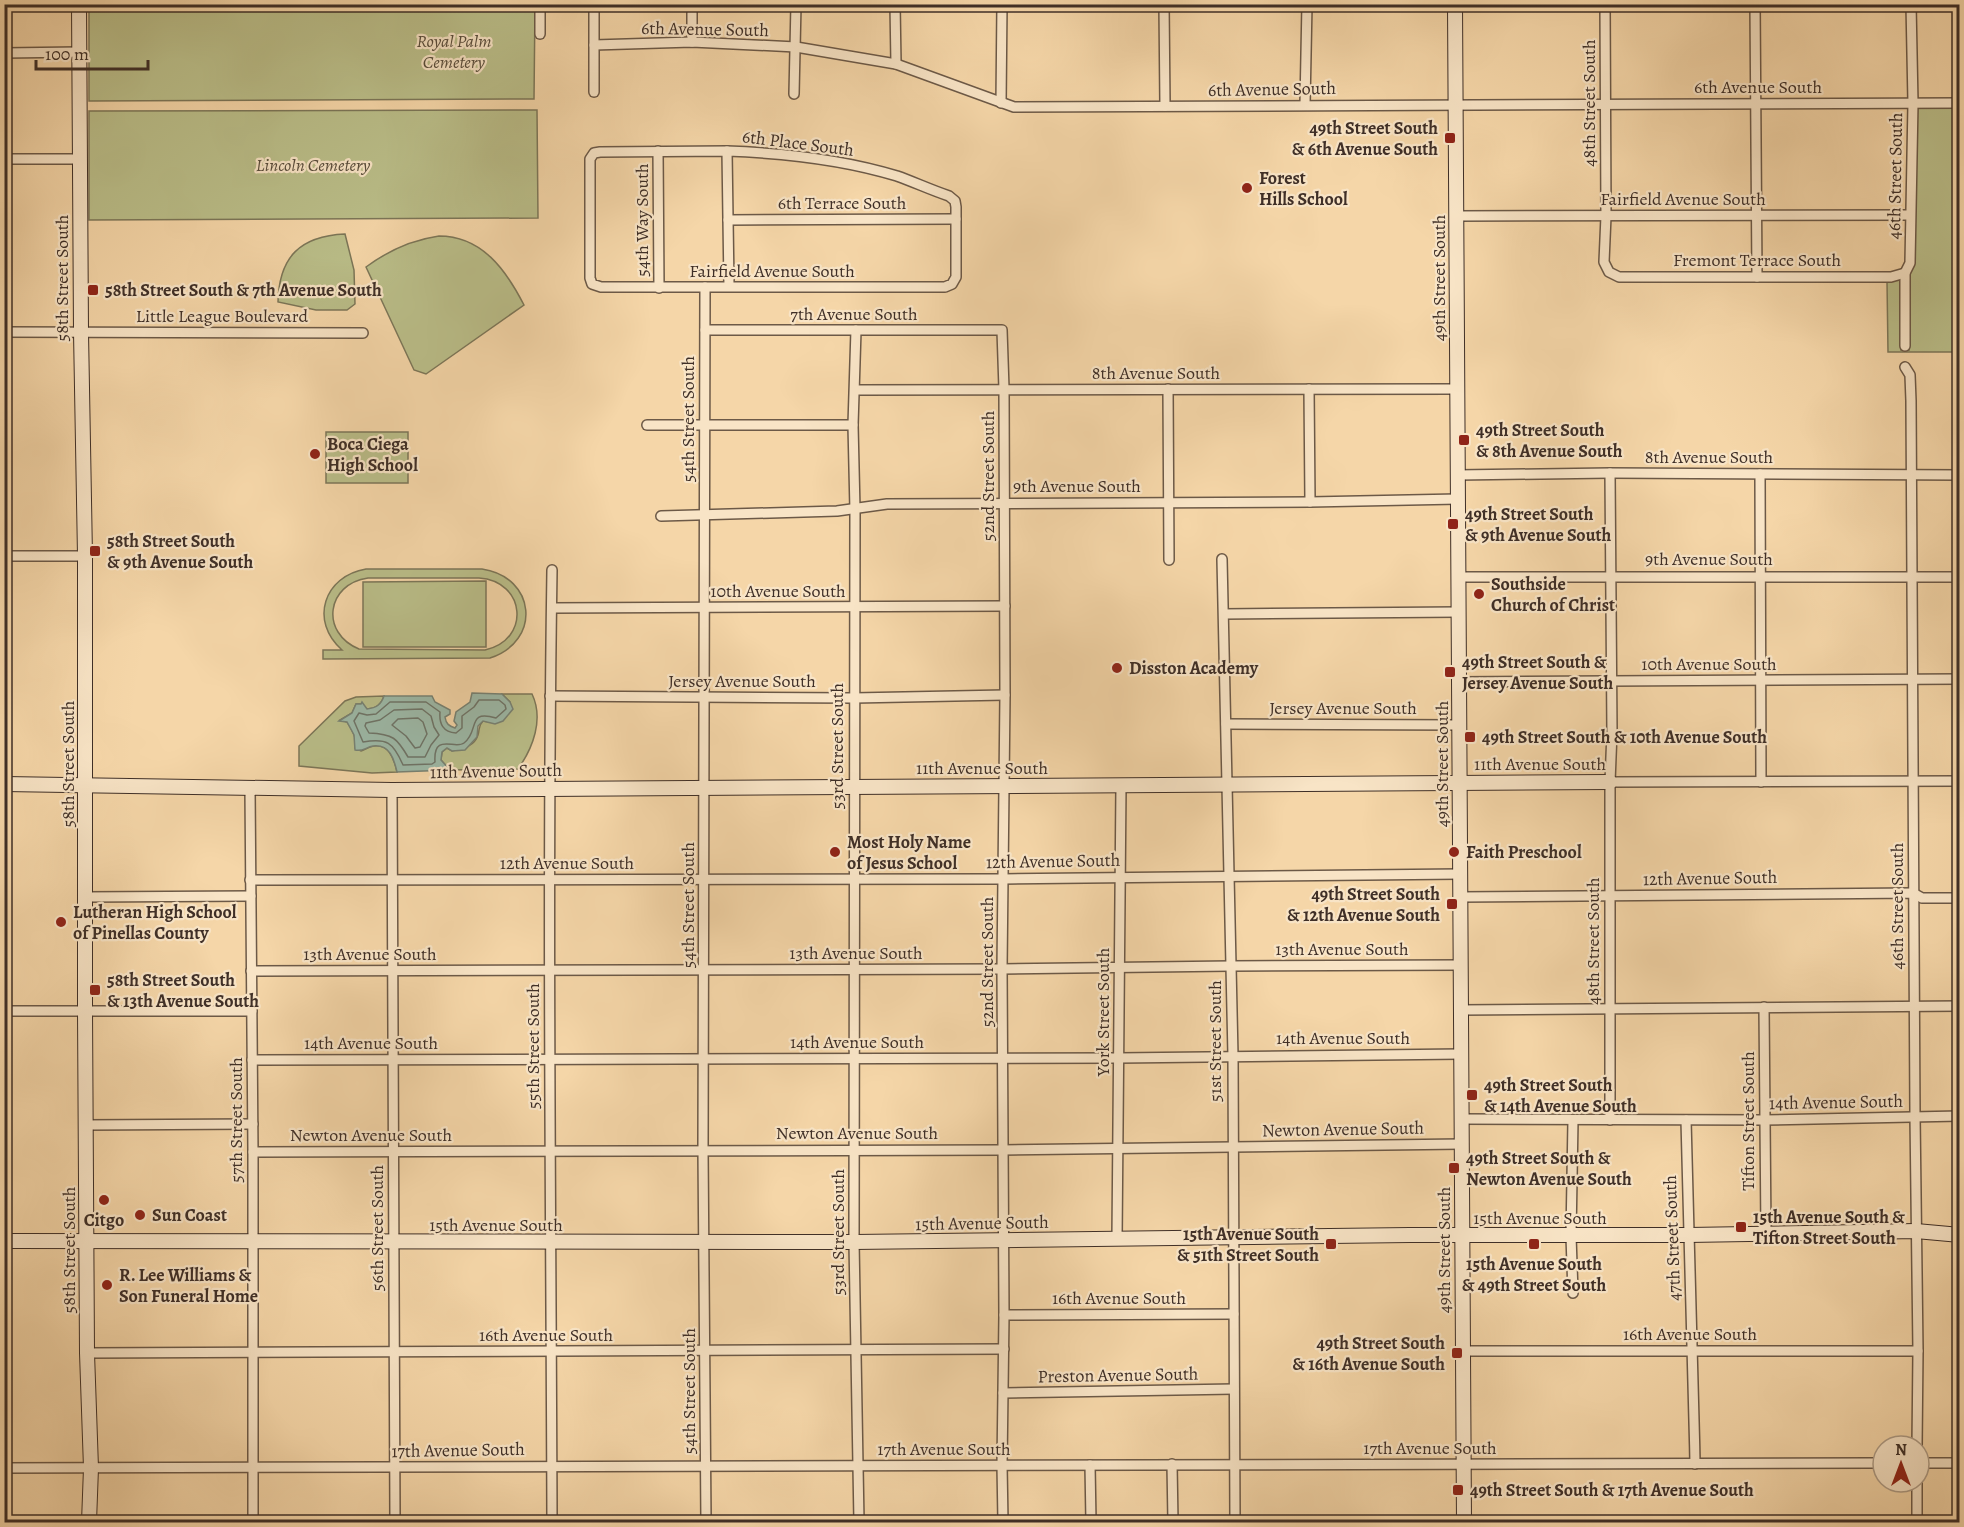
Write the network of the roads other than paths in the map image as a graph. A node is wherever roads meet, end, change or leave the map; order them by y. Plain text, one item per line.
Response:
1 (79, 4) edge
2 (540, 4) edge
3 (594, 4) edge
4 (692, 4) edge
5 (796, 4) edge
6 (895, 4) edge
7 (1002, 4) edge
8 (1164, 4) edge
9 (1307, 4) edge
10 (1455, 4) edge
11 (1605, 4) edge
12 (1755, 4) edge
13 (1911, 4) edge
14 (540, 34) dead end
15 (693, 42) junction
16 (594, 45) junction
17 (796, 47) junction
18 (79, 52) junction
19 (4, 53) edge
20 (896, 64) junction
21 (594, 92) dead end
22 (794, 94) dead end
23 (1913, 103) junction
24 (1959, 103) edge
25 (1001, 104) junction
26 (1305, 104) junction
27 (1456, 104) junction
28 (1606, 104) junction
29 (1756, 104) junction
30 (1165, 106) junction
31 (658, 152) junction
32 (727, 152) junction
33 (4, 159) edge
34 (80, 159) junction
35 (1757, 215) junction
36 (1910, 215) junction
37 (1457, 216) junction
38 (1606, 216) junction
39 (956, 219) junction
40 (728, 220) junction
41 (1609, 272) joint
42 (1905, 273) junction
43 (1757, 277) junction
44 (592, 284) joint
45 (729, 286) junction
46 (705, 287) junction
47 (659, 288) junction
48 (705, 330) junction
49 (856, 330) junction
50 (1002, 330) joint
51 (4, 332) edge
52 (81, 332) junction
53 (363, 333) dead end
54 (1905, 346) dead end
55 (1905, 367) dead end
56 (1004, 389) junction
57 (1168, 389) junction
58 (1309, 389) junction
59 (1458, 389) junction
60 (855, 390) junction
61 (704, 424) junction
62 (646, 425) dead end
63 (853, 425) junction
64 (1610, 473) junction
65 (1760, 474) junction
66 (1458, 475) junction
67 (1912, 475) junction
68 (1959, 475) edge
69 (1458, 499) junction
70 (1005, 502) junction
71 (1310, 502) junction
72 (1169, 503) junction
73 (855, 510) junction
74 (661, 516) dead end
75 (705, 516) junction
76 (4, 556) edge
77 (85, 556) junction
78 (1222, 559) dead end
79 (1169, 560) dead end
80 (552, 570) dead end
81 (1761, 575) junction
82 (1610, 576) junction
83 (1459, 577) junction
84 (1912, 577) junction
85 (1959, 577) edge
86 (1005, 606) junction
87 (552, 608) junction
88 (706, 608) junction
89 (854, 608) junction
90 (1459, 612) junction
91 (1224, 614) junction
92 (1959, 679) edge
93 (1912, 680) junction
94 (1612, 681) junction
95 (1761, 681) junction
96 (1459, 682) junction
97 (1005, 695) junction
98 (550, 696) junction
99 (704, 697) junction
100 (854, 698) junction
101 (1226, 724) junction
102 (1460, 724) junction
103 (1959, 781) edge
104 (1460, 782) junction
105 (1610, 782) junction
106 (1761, 782) junction
107 (1914, 782) junction
108 (4, 784) edge
109 (86, 784) junction
110 (1227, 784) junction
111 (1121, 785) junction
112 (1005, 786) junction
113 (854, 787) junction
114 (550, 788) junction
115 (250, 789) junction
116 (704, 789) junction
117 (392, 790) junction
118 (1460, 874) junction
119 (1229, 876) junction
120 (1119, 877) junction
121 (550, 879) junction
122 (705, 879) junction
123 (854, 879) junction
124 (1004, 879) junction
125 (250, 880) junction
126 (392, 880) junction
127 (1913, 893) junction
128 (251, 896) junction
129 (1610, 896) junction
130 (86, 897) junction
131 (1460, 897) junction
132 (1959, 898) edge
133 (1461, 965) junction
134 (1231, 966) junction
135 (1119, 968) junction
136 (704, 969) junction
137 (1002, 969) junction
138 (393, 970) junction
139 (550, 970) junction
140 (855, 970) junction
141 (251, 971) junction
142 (1914, 1005) junction
143 (1959, 1006) edge
144 (1764, 1007) junction
145 (1610, 1009) junction
146 (1461, 1010) junction
147 (4, 1011) edge
148 (85, 1011) junction
149 (252, 1011) junction
150 (1461, 1054) junction
151 (1233, 1056) junction
152 (856, 1058) junction
153 (1003, 1058) junction
154 (1119, 1058) junction
155 (252, 1059) junction
156 (393, 1060) junction
157 (550, 1060) junction
158 (704, 1060) junction
159 (1915, 1116) junction
160 (1959, 1116) edge
161 (1461, 1119) junction
162 (1573, 1120) junction
163 (1610, 1120) junction
164 (1686, 1120) junction
165 (1764, 1120) junction
166 (253, 1124) junction
167 (86, 1125) junction
168 (1462, 1144) junction
169 (1118, 1148) junction
170 (1232, 1148) junction
171 (703, 1150) junction
172 (855, 1150) junction
173 (1003, 1150) junction
174 (393, 1151) junction
175 (550, 1151) junction
176 (253, 1152) junction
177 (1916, 1231) junction
178 (1766, 1233) junction
179 (1688, 1235) junction
180 (1959, 1235) edge
181 (1462, 1236) junction
182 (1571, 1236) junction
183 (1234, 1238) junction
184 (1117, 1239) junction
185 (4, 1241) edge
186 (86, 1241) junction
187 (1003, 1241) junction
188 (253, 1242) junction
189 (855, 1242) junction
190 (394, 1243) junction
191 (549, 1243) junction
192 (704, 1243) junction
193 (1573, 1293) dead end
194 (1234, 1314) junction
195 (1004, 1315) junction
196 (1004, 1349) junction
197 (706, 1350) junction
198 (855, 1350) junction
199 (551, 1351) junction
200 (1463, 1351) junction
201 (1693, 1351) junction
202 (1918, 1351) junction
203 (252, 1352) junction
204 (394, 1352) junction
205 (87, 1353) junction
206 (1234, 1389) junction
207 (1003, 1393) junction
208 (1917, 1434) edge
209 (1871, 1463) edge
210 (1931, 1463) edge
211 (1959, 1463) edge
212 (1172, 1464) junction
213 (1234, 1464) junction
214 (1695, 1464) junction
215 (551, 1465) junction
216 (706, 1465) junction
217 (1002, 1465) junction
218 (1090, 1465) junction
219 (1463, 1465) junction
220 (859, 1466) junction
221 (252, 1467) junction
222 (395, 1467) junction
223 (4, 1468) edge
224 (91, 1468) junction
225 (1917, 1494) edge
226 (89, 1522) edge
227 (253, 1522) edge
228 (395, 1522) edge
229 (552, 1522) edge
230 (706, 1522) edge
231 (859, 1522) edge
232 (1003, 1522) edge
233 (1091, 1522) edge
234 (1173, 1522) edge
235 (1235, 1522) edge
236 (1464, 1522) edge
237 (1917, 1522) edge

1 - 18 street, 58th Street South
2 - 14 street
3 - 16 street
4 - 15 street
5 - 17 street
6 - 20 street
7 - 25 street
8 - 30 street
9 - 26 street
10 - 27 street, 49th Street South
11 - 28 street, 48th Street South
12 - 29 street
13 - 23 street, 46th Street South
15 - 16 street, 6th Avenue South
15 - 17 street, 6th Avenue South
16 - 21 street
17 - 20 street, 6th Avenue South
17 - 22 street
18 - 19 street
18 - 34 street, 58th Street South
20 - 25 street, 6th Avenue South
23 - 24 street, 6th Avenue South
23 - 29 street, 6th Avenue South
23 - 36 street, 46th Street South
25 - 30 street, 6th Avenue South
26 - 27 street, 6th Avenue South
26 - 30 street, 6th Avenue South
27 - 28 street, 6th Avenue South
27 - 37 street, 49th Street South
28 - 29 street, 6th Avenue South
28 - 38 street, 48th Street South
29 - 35 street
31 - 32 street, 6th Place South
31 - 44 street, 6th Place South
31 - 47 street, 54th Way South
32 - 39 street, 6th Place South
32 - 40 street
33 - 34 street
34 - 52 street, 58th Street South
35 - 36 street, Fairfield Avenue South
35 - 38 street, Fairfield Avenue South
35 - 43 street
36 - 42 street, 46th Street South
37 - 38 street, Fairfield Avenue South
37 - 59 street, 49th Street South
38 - 41 street, 48th Street South
39 - 40 street, 6th Terrace South
39 - 45 street, Fairfield Avenue South
40 - 45 street
41 - 43 street, Fremont Terrace South
42 - 43 street, Fremont Terrace South
42 - 54 street, 46th Street South
44 - 47 street, Fairfield Avenue South
45 - 46 street, Fairfield Avenue South
46 - 47 street, Fairfield Avenue South
46 - 48 street, 54th Street South
48 - 49 street, 7th Avenue South
48 - 61 street, 54th Street South
49 - 50 street, 7th Avenue South
49 - 60 street, 53rd Street South
50 - 56 street, 52nd Street South
51 - 52 street
52 - 53 street, Little League Boulevard
52 - 77 street, 58th Street South
55 - 67 street, 46th Street South
56 - 57 street, 8th Avenue South
56 - 60 street, 8th Avenue South
56 - 70 street, 52nd Street South
57 - 58 street, 8th Avenue South
57 - 72 street
58 - 59 street, 8th Avenue South
58 - 71 street
59 - 66 street, 49th Street South
60 - 63 street, 53rd Street South
61 - 62 street
61 - 63 street
61 - 75 street, 54th Street South
63 - 73 street, 53rd Street South
64 - 65 street, 8th Avenue South
64 - 66 street, 8th Avenue South
64 - 82 street, 48th Street South
65 - 67 street, 8th Avenue South
65 - 81 street
66 - 69 street, 49th Street South
67 - 68 street, 8th Avenue South
67 - 84 street, 46th Street South
69 - 71 street, 9th Avenue South
69 - 83 street, 49th Street South
70 - 72 street, 9th Avenue South
70 - 73 street, 9th Avenue South
70 - 86 street, 52nd Street South
71 - 72 street, 9th Avenue South
72 - 79 street
73 - 75 street, 9th Avenue South
73 - 89 street, 53rd Street South
74 - 75 street, 9th Avenue South
75 - 88 street, 54th Street South
76 - 77 street
77 - 109 street, 58th Street South
78 - 91 street, 51st Street South
80 - 87 street, 55th Street South
81 - 82 street, 9th Avenue South
81 - 84 street, 9th Avenue South
81 - 95 street
82 - 83 street, 9th Avenue South
82 - 94 street, 48th Street South
83 - 90 street, 49th Street South
84 - 85 street, 9th Avenue South
84 - 93 street, 46th Street South
86 - 89 street, 10th Avenue South
86 - 97 street, 52nd Street South
87 - 88 street, 10th Avenue South
87 - 98 street, 55th Street South
88 - 89 street, 10th Avenue South
88 - 99 street, 54th Street South
89 - 100 street, 53rd Street South
90 - 91 street
90 - 96 street, 49th Street South
91 - 101 street, 51st Street South
92 - 93 street, 10th Avenue South
93 - 95 street, 10th Avenue South
93 - 107 street, 46th Street South
94 - 95 street, 10th Avenue South
94 - 96 street, 10th Avenue South
94 - 105 street, 48th Street South
95 - 106 street
96 - 102 street, 49th Street South
97 - 100 street, Jersey Avenue South
97 - 112 street, 52nd Street South
98 - 99 street, Jersey Avenue South
98 - 114 street, 55th Street South
99 - 100 street, Jersey Avenue South
99 - 116 street, 54th Street South
100 - 113 street, 53rd Street South
101 - 102 street, Jersey Avenue South
101 - 110 street, 51st Street South
102 - 104 street, 49th Street South
103 - 107 street, 11th Avenue South
104 - 105 street, 11th Avenue South
104 - 110 street, 11th Avenue South
104 - 118 street, 49th Street South
105 - 106 street, 11th Avenue South
105 - 129 street, 48th Street South
106 - 107 street, 11th Avenue South
107 - 127 street, 46th Street South
108 - 109 street, 11th Avenue South
109 - 115 street, 11th Avenue South
109 - 130 street, 58th Street South
110 - 111 street, 11th Avenue South
110 - 119 street, 51st Street South
111 - 112 street, 11th Avenue South
111 - 120 street, York Street South
112 - 113 street, 11th Avenue South
112 - 124 street, 52nd Street South
113 - 116 street, 11th Avenue South
113 - 123 street, 53rd Street South
114 - 116 street, 11th Avenue South
114 - 117 street, 11th Avenue South
114 - 121 street, 55th Street South
115 - 117 street, 11th Avenue South
115 - 125 street, 57th Street South
116 - 122 street, 54th Street South
117 - 126 street, 56th Street South
118 - 119 street, 12th Avenue South
118 - 131 street, 49th Street South
119 - 120 street, 12th Avenue South
119 - 134 street, 51st Street South
120 - 124 street, 12th Avenue South
120 - 135 street, York Street South
121 - 122 street, 12th Avenue South
121 - 126 street, 12th Avenue South
121 - 139 street, 55th Street South
122 - 123 street, 12th Avenue South
122 - 136 street, 54th Street South
123 - 124 street, 12th Avenue South
123 - 140 street, 53rd Street South
124 - 137 street, 52nd Street South
125 - 126 street, 12th Avenue South
125 - 128 street, 57th Street South
126 - 138 street, 56th Street South
127 - 129 street, 12th Avenue South
127 - 132 street, 12th Avenue South
127 - 142 street, 46th Street South
128 - 130 street
128 - 141 street, 57th Street South
129 - 131 street, 12th Avenue South
129 - 145 street, 48th Street South
130 - 148 street, 58th Street South
131 - 133 street, 49th Street South
133 - 134 street, 13th Avenue South
133 - 146 street, 49th Street South
134 - 135 street, 13th Avenue South
134 - 151 street, 51st Street South
135 - 137 street, 13th Avenue South
135 - 154 street, York Street South
136 - 139 street, 13th Avenue South
136 - 140 street, 13th Avenue South
136 - 158 street, 54th Street South
137 - 140 street, 13th Avenue South
137 - 153 street, 52nd Street South
138 - 139 street, 13th Avenue South
138 - 141 street, 13th Avenue South
138 - 156 street, 56th Street South
139 - 157 street, 55th Street South
140 - 152 street, 53rd Street South
141 - 149 street, 57th Street South
142 - 143 street
142 - 144 street
142 - 159 street, 46th Street South
144 - 145 street
144 - 165 street, Tifton Street South
145 - 146 street
145 - 163 street, 48th Street South
146 - 150 street, 49th Street South
147 - 148 street
148 - 149 street
148 - 167 street, 58th Street South
149 - 155 street, 57th Street South
150 - 151 street, 14th Avenue South
150 - 161 street, 49th Street South
151 - 154 street, 14th Avenue South
151 - 170 street, 51st Street South
152 - 153 street, 14th Avenue South
152 - 158 street, 14th Avenue South
152 - 172 street, 53rd Street South
153 - 154 street, 14th Avenue South
153 - 173 street, 52nd Street South
154 - 169 street, York Street South
155 - 156 street, 14th Avenue South
155 - 166 street, 57th Street South
156 - 157 street, 14th Avenue South
156 - 174 street, 56th Street South
157 - 158 street, 14th Avenue South
157 - 175 street, 55th Street South
158 - 171 street, 54th Street South
159 - 160 street, 14th Avenue South
159 - 165 street, 14th Avenue South
159 - 177 street, 46th Street South
161 - 162 street, 14th Avenue South
161 - 168 street, 49th Street South
162 - 163 street, 14th Avenue South
162 - 182 street
163 - 164 street, 14th Avenue South
164 - 165 street, 14th Avenue South
164 - 179 street, 47th Street South
165 - 178 street, Tifton Street South
166 - 167 street
166 - 176 street, 57th Street South
167 - 186 street, 58th Street South
168 - 170 street, Newton Avenue South
168 - 181 street, 49th Street South
169 - 170 street, Newton Avenue South
169 - 173 street, Newton Avenue South
169 - 184 street, York Street South
170 - 183 street, 51st Street South
171 - 172 street, Newton Avenue South
171 - 175 street, Newton Avenue South
171 - 192 street, 54th Street South
172 - 173 street, Newton Avenue South
172 - 189 street, 53rd Street South
173 - 187 street, 52nd Street South
174 - 175 street, Newton Avenue South
174 - 176 street, Newton Avenue South
174 - 190 street, 56th Street South
175 - 191 street, 55th Street South
176 - 188 street, 57th Street South
177 - 178 street, 15th Avenue South
177 - 180 street, 15th Avenue South
177 - 202 street, 46th Street South
178 - 179 street, 15th Avenue South
179 - 182 street, 15th Avenue South
179 - 201 street, 47th Street South
181 - 182 street, 15th Avenue South
181 - 183 street, 15th Avenue South
181 - 200 street, 49th Street South
182 - 193 street
183 - 184 street, 15th Avenue South
183 - 194 street, 51st Street South
184 - 187 street, 15th Avenue South
185 - 186 street, 15th Avenue South
186 - 188 street, 15th Avenue South
186 - 205 street, 58th Street South
187 - 189 street, 15th Avenue South
187 - 195 street, 52nd Street South
188 - 190 street, 15th Avenue South
188 - 203 street, 57th Street South
189 - 192 street, 15th Avenue South
189 - 198 street, 53rd Street South
190 - 191 street, 15th Avenue South
190 - 204 street, 56th Street South
191 - 192 street, 15th Avenue South
191 - 199 street, 55th Street South
192 - 197 street, 54th Street South
194 - 195 street, 16th Avenue South
194 - 206 street, 51st Street South
195 - 196 street, 52nd Street South
196 - 198 street, 16th Avenue South
196 - 207 street, 52nd Street South
197 - 198 street, 16th Avenue South
197 - 199 street, 16th Avenue South
197 - 216 street, 54th Street South
198 - 220 street, 53rd Street South
199 - 204 street, 16th Avenue South
199 - 215 street, 55th Street South
200 - 201 street, 16th Avenue South
200 - 219 street, 49th Street South
201 - 202 street, 16th Avenue South
201 - 214 street, 47th Street South
202 - 208 street, 46th Street South
203 - 204 street, 16th Avenue South
203 - 205 street, 16th Avenue South
203 - 221 street, 57th Street South
204 - 222 street, 56th Street South
205 - 224 street, 58th Street South
206 - 207 street, Preston Avenue South
206 - 213 street, 51st Street South
207 - 217 street, 52nd Street South
209 - 214 street, 17th Avenue South
210 - 211 street
212 - 213 street, 17th Avenue South
212 - 218 street, 17th Avenue South
212 - 234 street
213 - 219 street, 17th Avenue South
213 - 235 street, 51st Street South
214 - 219 street, 17th Avenue South
215 - 216 street, 17th Avenue South
215 - 222 street, 17th Avenue South
215 - 229 street, 55th Street South
216 - 220 street, 17th Avenue South
216 - 230 street, 54th Street South
217 - 218 street, 17th Avenue South
217 - 220 street, 17th Avenue South
217 - 232 street, 52nd Street South
218 - 233 street
219 - 236 street, 49th Street South
220 - 231 street, 53rd Street South
221 - 222 street, 17th Avenue South
221 - 224 street, 17th Avenue South
221 - 227 street, 57th Street South
222 - 228 street, 56th Street South
223 - 224 street, 17th Avenue South
224 - 226 street, 58th Street South
225 - 237 street

